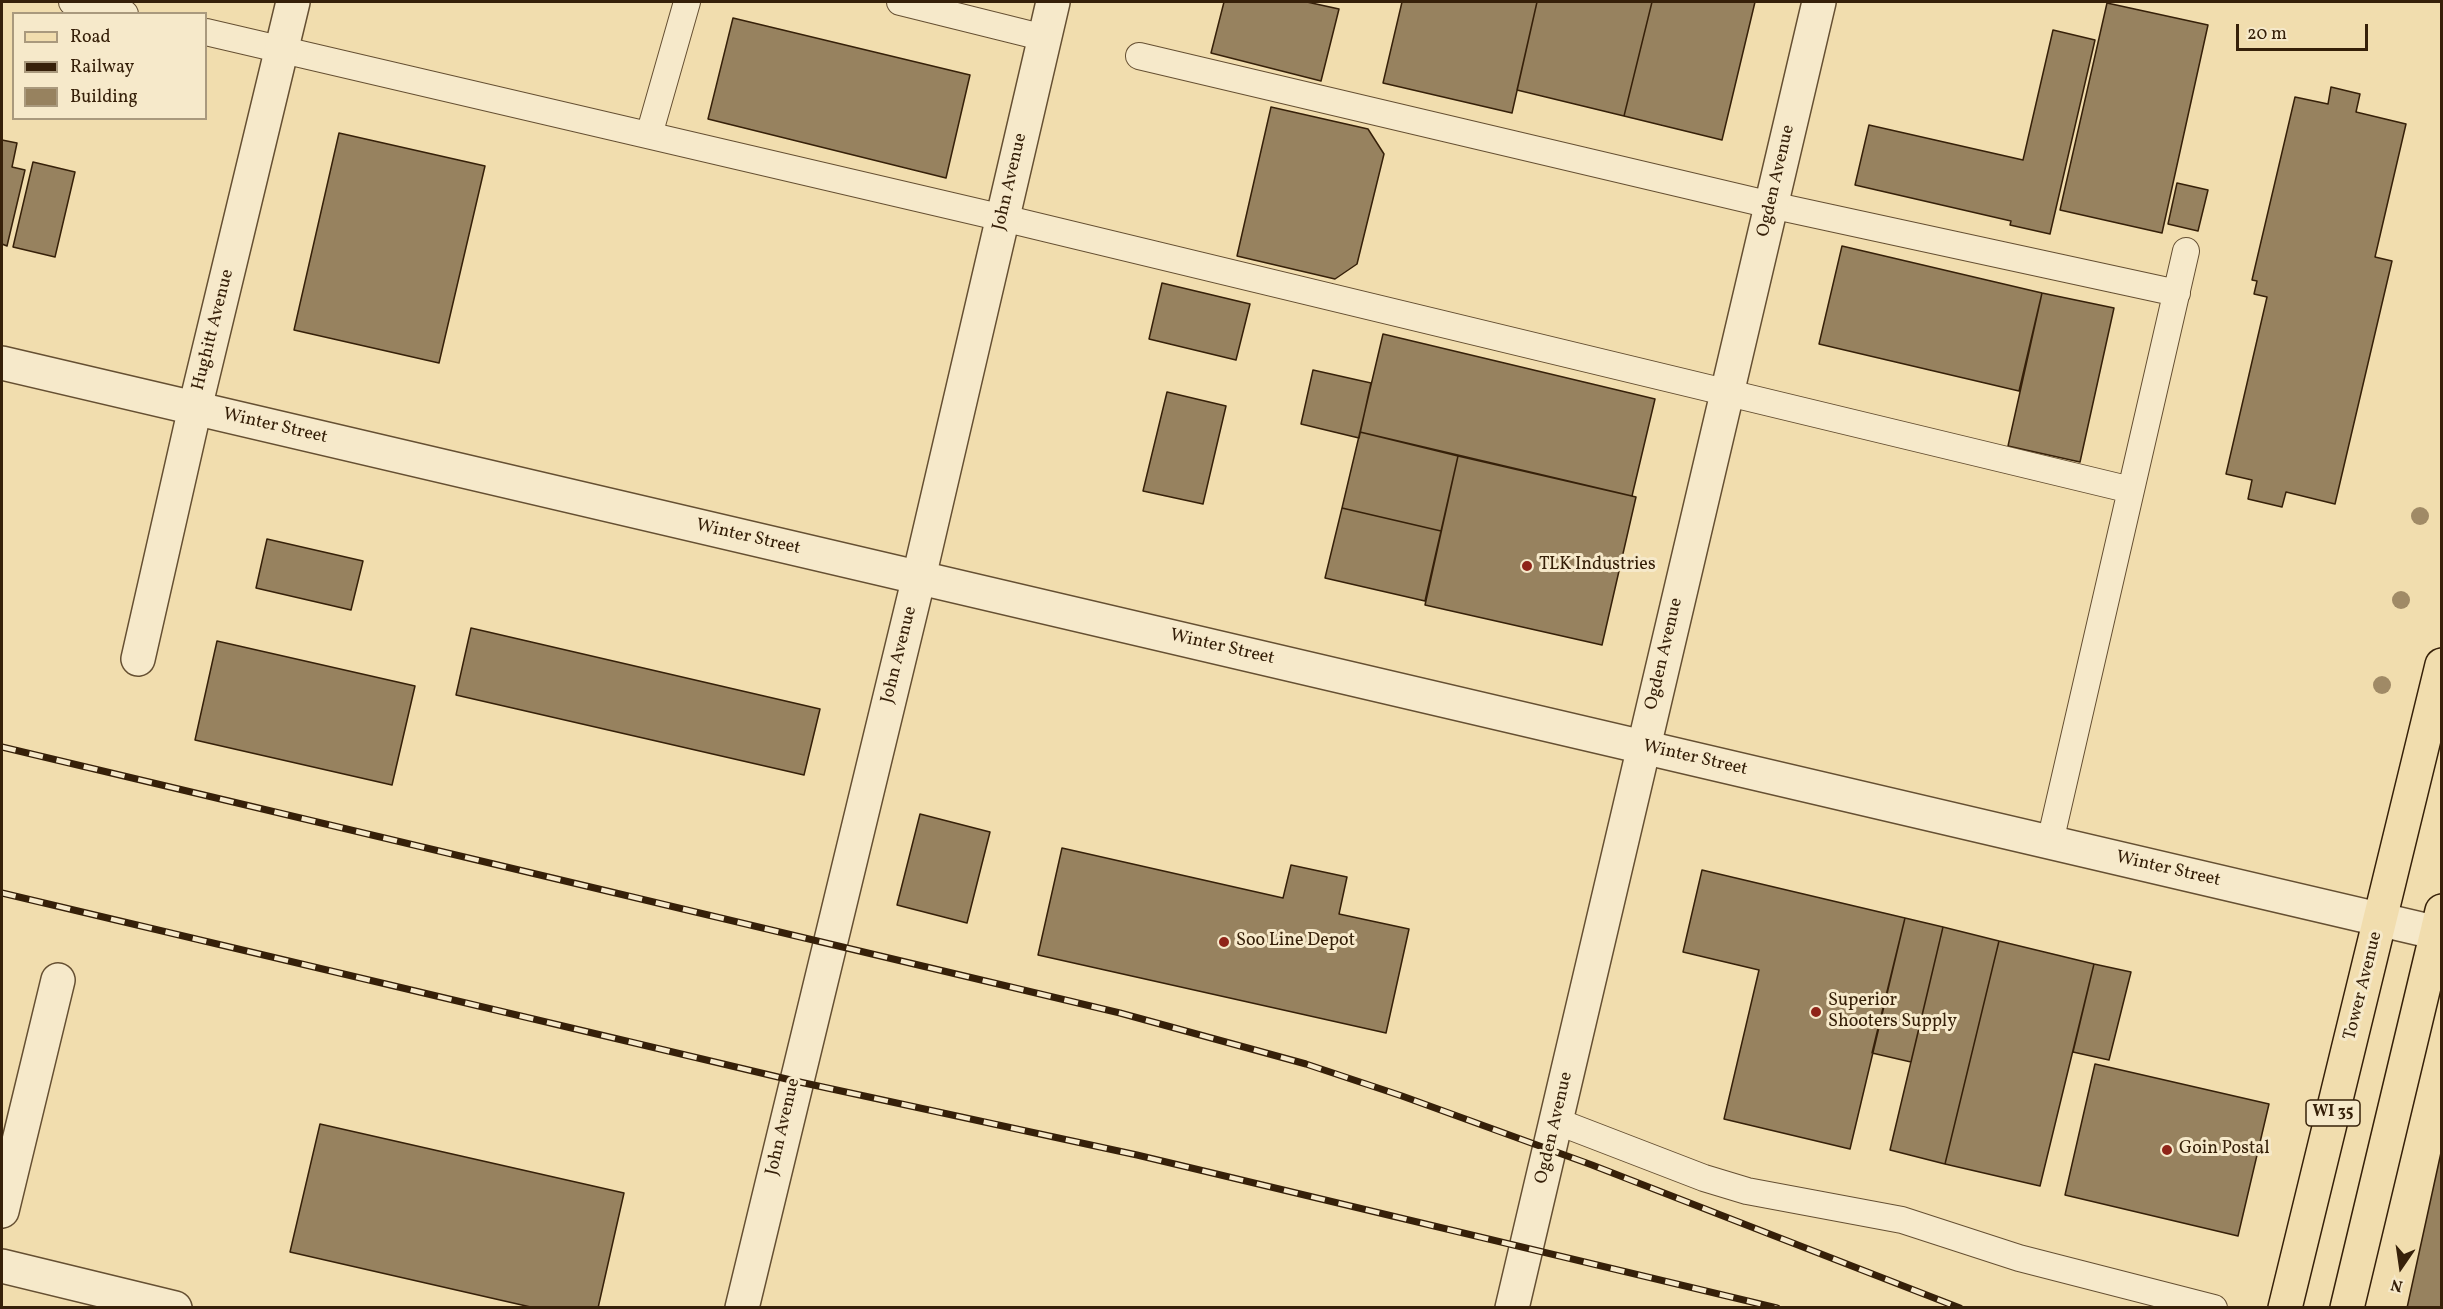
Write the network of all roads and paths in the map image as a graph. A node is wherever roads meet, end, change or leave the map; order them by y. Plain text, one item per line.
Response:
1 (72, 2) edge
2 (293, 2) edge
3 (687, 2) edge
4 (900, 2) edge
5 (1053, 2) edge
6 (1819, 2) edge
7 (116, 12) edge
8 (207, 32) edge
9 (1045, 38) junction
10 (282, 49) junction
11 (1139, 56) dead end
12 (648, 135) junction
13 (1771, 205) junction
14 (1003, 218) junction
15 (2186, 251) dead end
16 (2177, 293) junction
17 (2, 363) edge
18 (1727, 394) junction
19 (195, 408) junction
20 (2131, 490) junction
21 (919, 577) junction
22 (138, 659) dead end
23 (2442, 664) edge
24 (1644, 747) junction
25 (2050, 842) junction
26 (2381, 919) junction
27 (2440, 925) edge
28 (58, 980) dead end
29 (1556, 1121) junction
30 (2, 1211) edge
31 (2, 1266) edge
32 (175, 1308) edge
33 (742, 1308) edge
34 (1512, 1308) edge
35 (2214, 1308) edge
36 (2285, 1308) edge
37 (2347, 1308) edge

1 - 7 lane
2 - 10 street, Hughitt Avenue
3 - 12 lane
4 - 9 lane
5 - 9 street, John Avenue
6 - 13 street, Ogden Avenue
8 - 10 lane
9 - 14 street, John Avenue
10 - 12 lane
10 - 19 street, Hughitt Avenue
11 - 13 lane
12 - 14 lane
13 - 16 lane
13 - 18 street, Ogden Avenue
14 - 18 lane
14 - 21 street, John Avenue
15 - 16 lane
16 - 20 lane
17 - 19 street, Winter Street
18 - 20 lane
18 - 24 street, Ogden Avenue
19 - 21 street, Winter Street
19 - 22 street, Hughitt Avenue
20 - 25 lane
21 - 24 street, Winter Street
21 - 33 street, John Avenue
23 - 26 main road, Tower Avenue / WI 35
24 - 25 street, Winter Street
24 - 29 street, Ogden Avenue
25 - 26 street, Winter Street
26 - 27 street, Winter Street
26 - 36 main road, Tower Avenue / WI 35
27 - 37 main road
28 - 30 street
29 - 34 street, Ogden Avenue
29 - 35 lane
31 - 32 street

